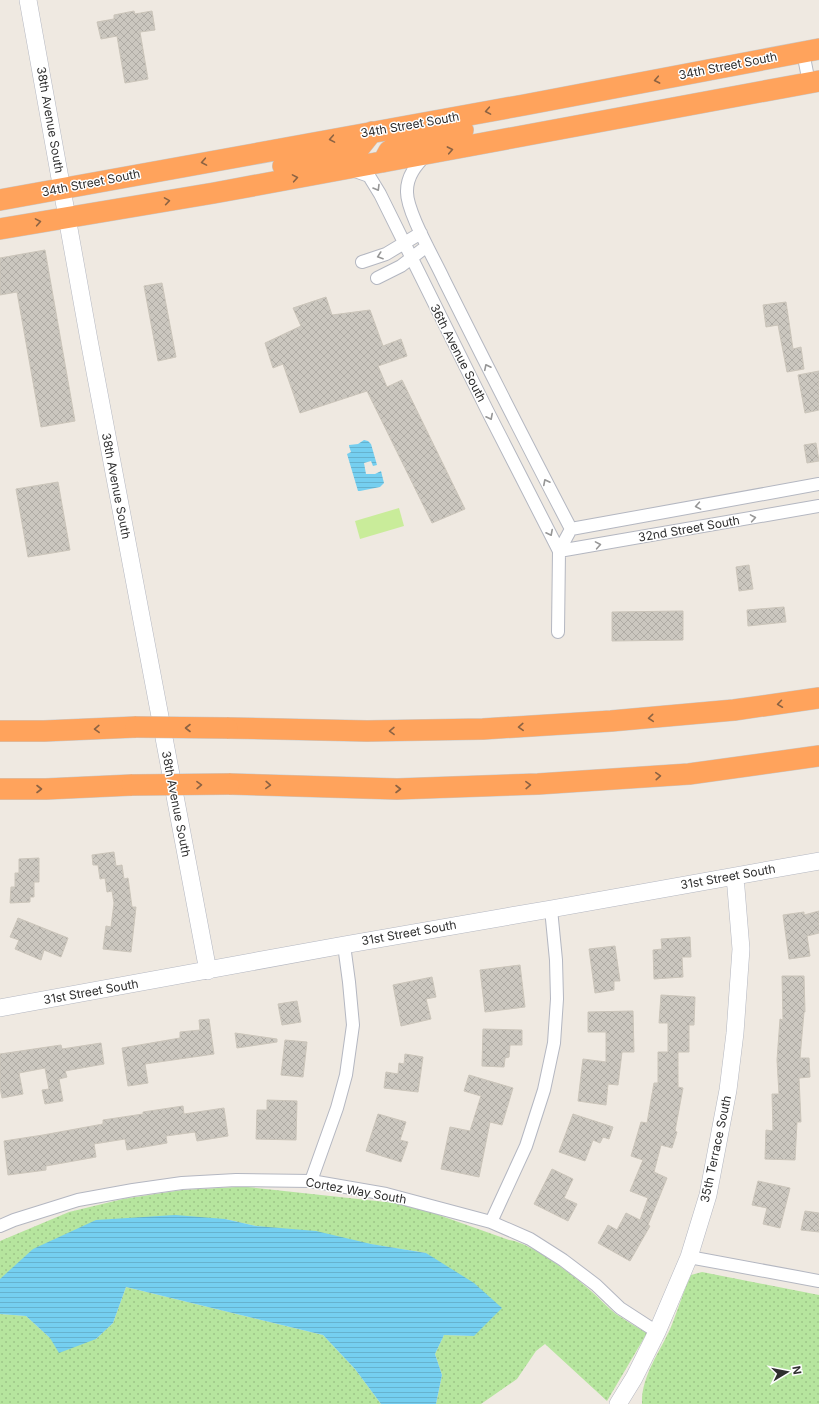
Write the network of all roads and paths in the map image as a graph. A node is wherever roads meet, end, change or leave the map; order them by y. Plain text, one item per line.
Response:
1 (28, 0) edge
2 (811, 50) edge
3 (814, 82) edge
4 (524, 105) junction
5 (372, 132) junction
6 (427, 154) junction
7 (383, 162) junction
8 (345, 169) junction
9 (62, 188) junction
10 (214, 193) junction
11 (0, 200) edge
12 (67, 217) junction
13 (0, 229) edge
14 (421, 233) junction
15 (404, 244) junction
16 (427, 246) junction
17 (411, 258) junction
18 (362, 262) dead end
19 (377, 278) dead end
20 (819, 484) edge
21 (819, 506) edge
22 (571, 529) junction
23 (559, 551) junction
24 (558, 632) dead end
25 (819, 698) edge
26 (0, 731) edge
27 (819, 756) edge
28 (0, 789) edge
29 (819, 861) edge
30 (735, 876) junction
31 (551, 910) junction
32 (344, 944) junction
33 (208, 971) junction
34 (0, 1008) edge
35 (311, 1181) junction
36 (491, 1222) junction
37 (0, 1226) edge
38 (689, 1257) junction
39 (819, 1281) edge
40 (657, 1332) junction
41 (620, 1403) edge

1 - 9 street, 38th Avenue South
2 - 3 street
2 -> 4 highway, 34th Street South
6 -> 3 highway
4 -> 5 highway, 34th Street South
4 - 7 highway
5 -> 9 highway, 34th Street South
5 - 10 highway
6 - 7 highway
6 - 14 street, 36th Avenue South
7 - 8 highway
10 -> 8 highway
8 -> 15 street, 36th Avenue South
9 - 11 highway, 34th Street South
9 - 12 street, 38th Avenue South
12 -> 10 highway
13 -> 12 highway
12 - 33 street, 38th Avenue South
14 - 15 street
14 - 16 street, 36th Avenue South
15 - 17 street, 36th Avenue South
15 -> 18 street
16 - 17 street
22 -> 16 street, 36th Avenue South
17 - 19 street
17 -> 23 street, 36th Avenue South
20 -> 22 street, 32nd Street South
23 -> 21 street, 32nd Street South
22 - 23 street, 36th Avenue South
23 - 24 street, 36th Avenue South
25 -> 26 highway, bridge
28 -> 27 highway, bridge
29 - 30 street, 31st Street South
30 - 31 street, 31st Street South
30 - 38 street, 35th Terrace South
31 - 32 street, 31st Street South
31 - 36 street
32 - 33 street, 31st Street South
32 - 35 street
33 - 34 street, 31st Street South
35 - 36 street, Cortez Way South
35 - 37 street, Cortez Way South
36 - 40 street, Cortez Way South
38 - 39 street
38 - 40 street, 35th Terrace South
40 - 41 street, 35th Terrace South

